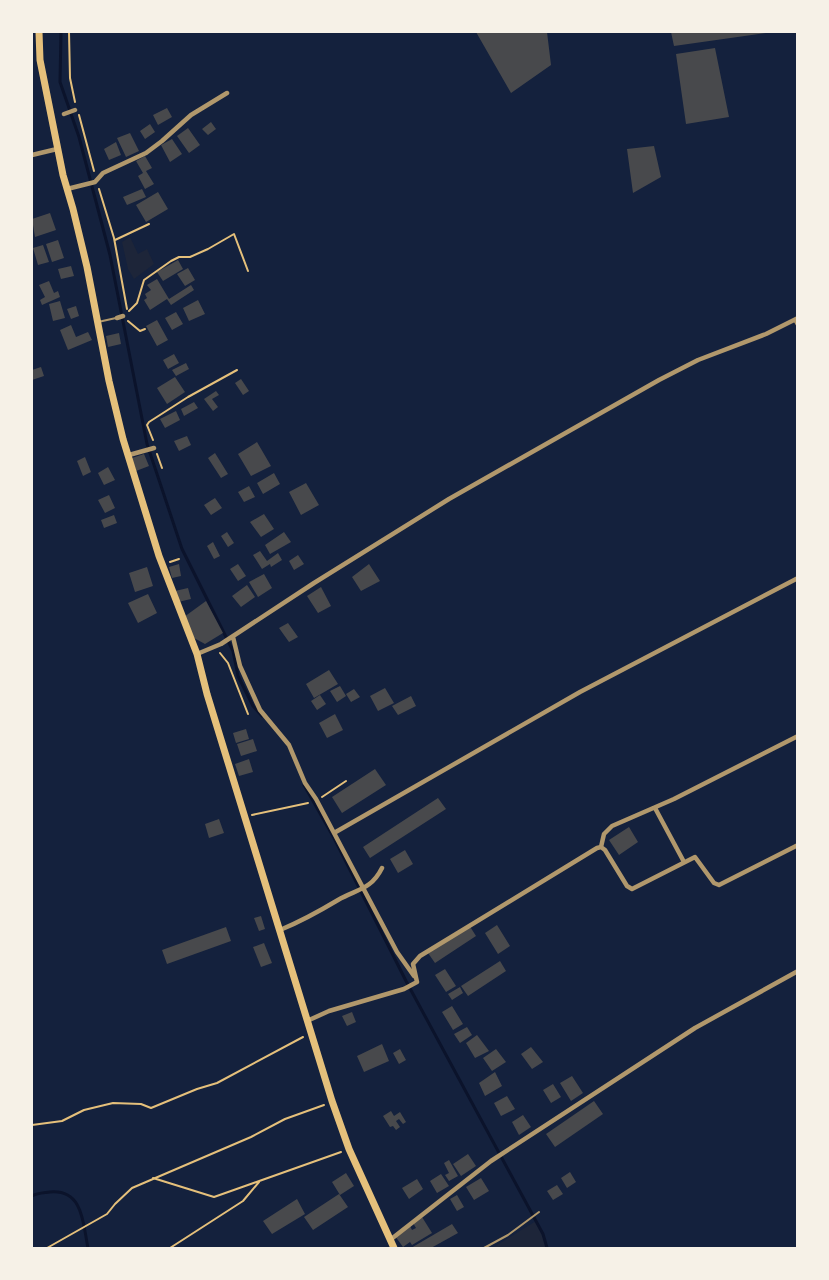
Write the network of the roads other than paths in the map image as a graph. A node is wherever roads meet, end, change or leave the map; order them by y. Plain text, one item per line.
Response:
1 (39, 32) edge
2 (227, 93) dead end
3 (75, 110) road end
4 (64, 114) dead end
5 (57, 148) junction
6 (32, 155) edge
7 (67, 189) junction
8 (123, 316) dead end
9 (117, 318) joint
10 (796, 319) edge
11 (98, 322) junction
12 (798, 327) edge
13 (154, 448) road end
14 (129, 455) junction
15 (798, 578) edge
16 (233, 637) junction
17 (197, 654) junction
18 (798, 736) edge
19 (655, 808) junction
20 (334, 833) junction
21 (798, 845) edge
22 (601, 847) junction
23 (684, 862) junction
24 (382, 868) dead end
25 (364, 889) junction
26 (280, 930) junction
27 (798, 971) edge
28 (416, 980) junction
29 (308, 1021) junction
30 (539, 1212) dead end
31 (390, 1240) junction
32 (394, 1248) edge
33 (484, 1248) edge

1 - 5 main road
2 - 7 street
3 - 4 street
5 - 6 street
5 - 7 main road
7 - 11 main road
8 - 9 street
9 - 11 lane
10 - 12 lane
10 - 16 street
11 - 14 main road
13 - 14 street
14 - 17 main road
15 - 20 street
16 - 17 street
16 - 20 street
17 - 26 main road
18 - 19 street
19 - 22 street
19 - 23 street
20 - 25 street
21 - 23 street
22 - 23 street
22 - 28 street
24 - 25 street
25 - 26 street
25 - 28 street
26 - 29 main road
27 - 31 street
28 - 29 street
29 - 31 main road
30 - 33 lane
31 - 32 main road

